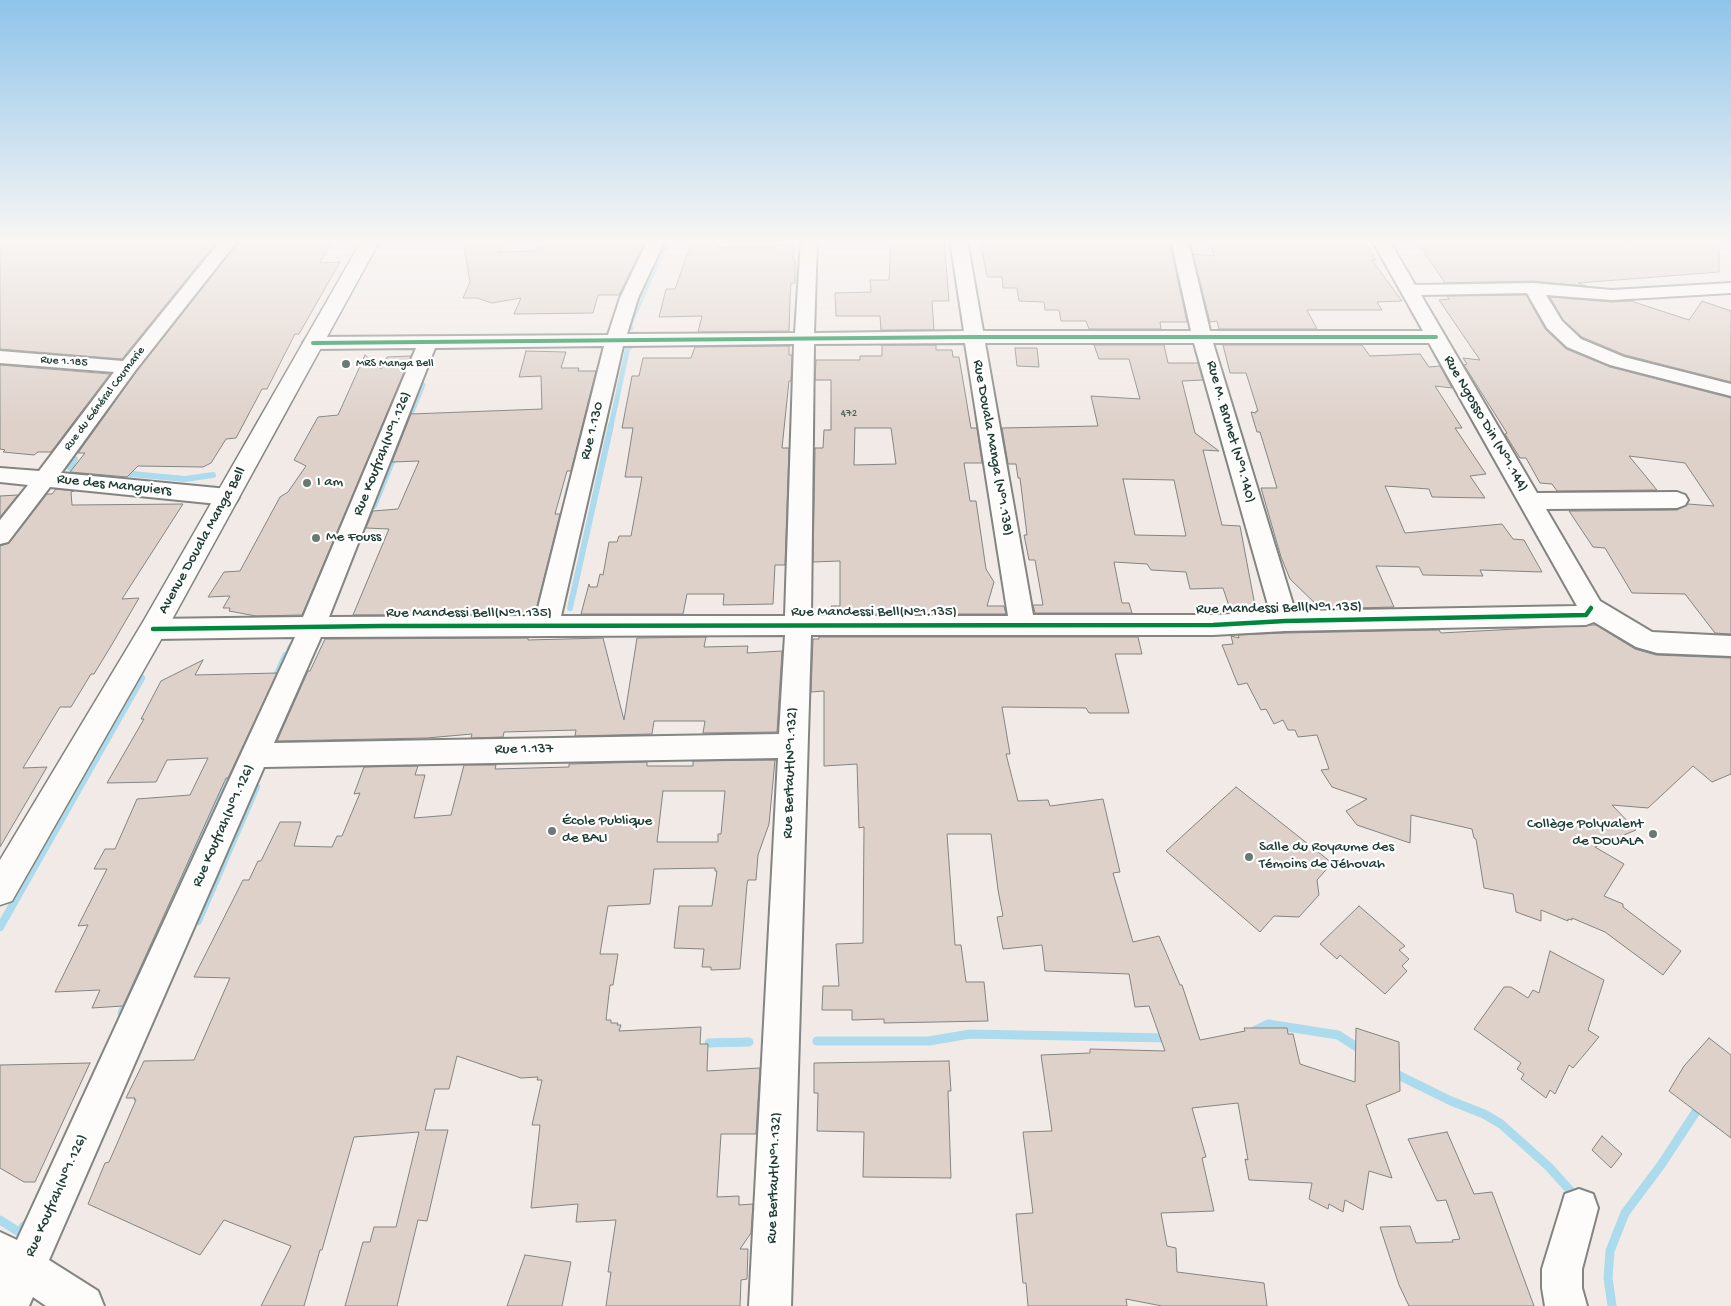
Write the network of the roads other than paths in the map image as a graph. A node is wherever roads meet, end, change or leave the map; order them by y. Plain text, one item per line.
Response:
1 (181, 301) edge
2 (337, 301) edge
3 (628, 301) edge
4 (806, 301) edge
5 (967, 301) edge
6 (1193, 301) edge
7 (1416, 301) edge
8 (1541, 301) edge
9 (973, 337) junction
10 (1436, 337) junction
11 (1202, 338) junction
12 (804, 339) junction
13 (615, 341) junction
14 (428, 342) junction
15 (313, 343) junction
16 (0, 357) edge
17 (128, 367) junction
18 (1731, 390) edge
19 (0, 475) edge
20 (44, 479) junction
21 (228, 498) junction
22 (1677, 500) dead end
23 (1529, 501) junction
24 (0, 536) edge
25 (1591, 608) junction
26 (1285, 621) junction
27 (798, 625) junction
28 (1022, 625) junction
29 (546, 626) junction
30 (312, 627) junction
31 (153, 629) junction
32 (1731, 646) edge
33 (792, 746) junction
34 (256, 755) junction
35 (0, 890) edge
36 (1579, 1208) dead end
37 (12, 1260) edge
38 (8, 1306) edge
39 (83, 1306) edge
40 (770, 1306) edge
41 (1566, 1306) edge

1 - 17 street, Rue du Général Cournarie
2 - 15 street, Avenue Douala Manga Bell
3 - 13 street, Rue 1.130
4 - 12 street, Rue Bertaut(N°1.132)
5 - 9 street, Rue Douala Manga (N°1.138)
6 - 11 street, Rue M. Brunet (N°1.140)
7 - 10 street, Rue Ngosso Din (N°1.144)
8 - 18 street
9 - 11 street
9 - 12 street
9 - 28 street, Rue Douala Manga (N°1.138)
10 - 11 street
10 - 23 street, Rue Ngosso Din (N°1.144)
11 - 26 street, Rue M. Brunet (N°1.140)
12 - 13 street
12 - 27 street, Rue Bertaut(N°1.132)
13 - 14 street
13 - 29 street, Rue 1.130
14 - 15 street
14 - 30 street, Rue Koufrah(N°1.126)
15 - 21 street, Avenue Douala Manga Bell
16 - 17 street, Rue 1.185
17 - 20 street, Rue du Général Cournarie
19 - 20 street, Rue des Manguiers
20 - 21 street, Rue des Manguiers
20 - 24 street, Rue du Général Cournarie
21 - 31 street, Avenue Douala Manga Bell
22 - 23 street
23 - 25 street, Rue Ngosso Din (N°1.144)
25 - 26 street, Rue Mandessi Bell(N°1.135)
25 - 32 street
26 - 28 street, Rue Mandessi Bell(N°1.135)
27 - 28 street, Rue Mandessi Bell(N°1.135)
27 - 29 street, Rue Mandessi Bell(N°1.135)
27 - 33 street, Rue Bertaut(N°1.132)
29 - 30 street, Rue Mandessi Bell(N°1.135)
30 - 31 street, Rue Mandessi Bell(N°1.135)
30 - 34 street, Rue Koufrah(N°1.126)
31 - 35 street, Avenue Douala Manga Bell
33 - 34 street, Rue 1.137
33 - 40 street, Rue Bertaut(N°1.132)
34 - 37 street, Rue Koufrah(N°1.126)
36 - 41 street
37 - 38 street, Rue Koufrah(N°1.126)
37 - 39 street

